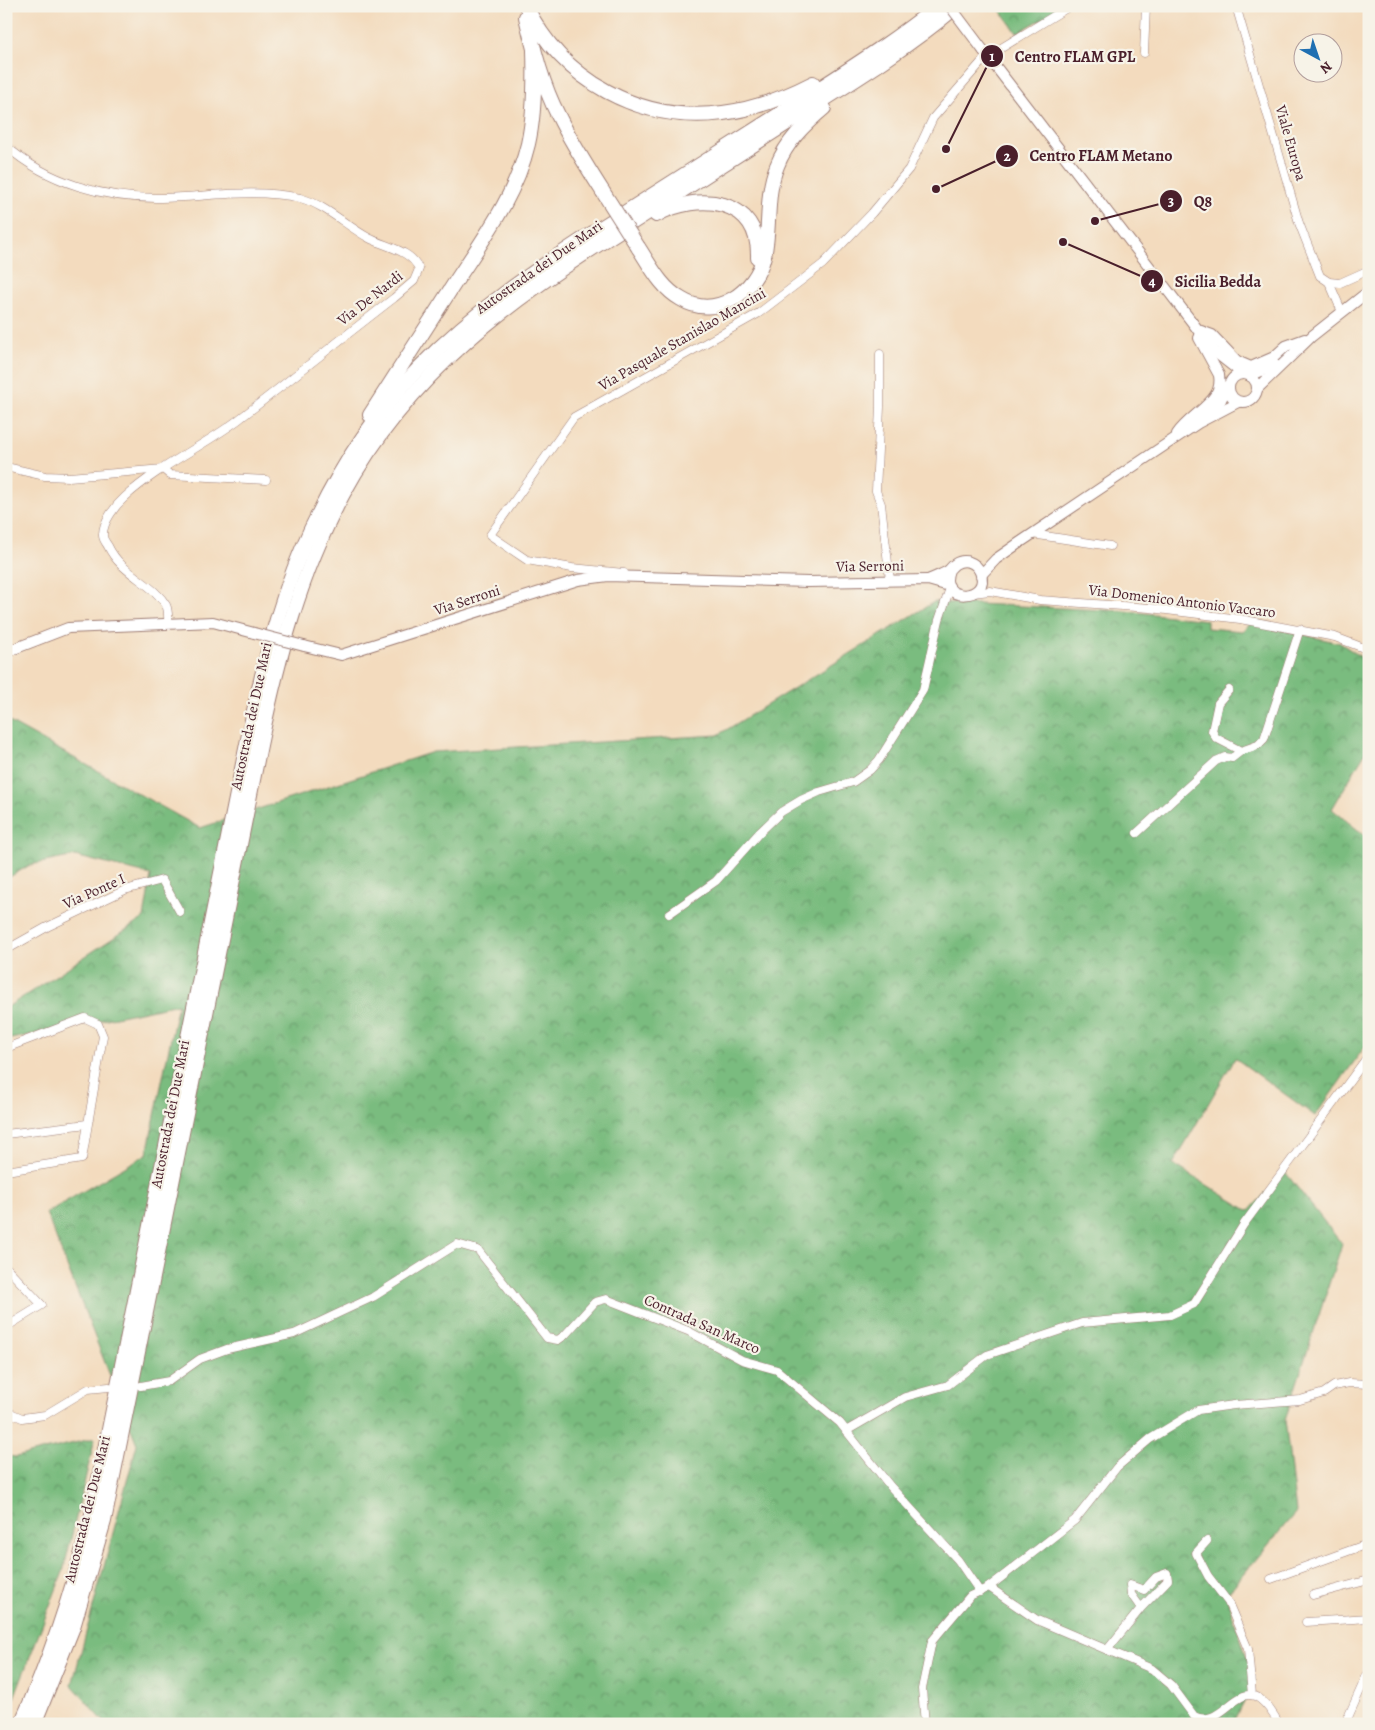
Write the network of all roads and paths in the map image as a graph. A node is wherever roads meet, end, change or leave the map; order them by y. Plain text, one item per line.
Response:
1 (524, 6) edge
2 (931, 6) edge
3 (938, 6) edge
4 (950, 6) edge
5 (957, 6) edge
6 (967, 6) edge
7 (1070, 6) edge
8 (1146, 6) edge
9 (1236, 6) edge
10 (534, 50) junction
11 (1144, 52) dead end
12 (986, 53) junction
13 (6, 146) edge
14 (1369, 270) edge
15 (756, 276) junction
16 (1329, 282) junction
17 (1369, 291) edge
18 (1342, 312) junction
19 (1197, 330) junction
20 (1312, 336) junction
21 (464, 342) junction
22 (1215, 352) junction
23 (880, 354) dead end
24 (1289, 357) junction
25 (1247, 375) junction
26 (1228, 386) junction
27 (1257, 389) junction
28 (1238, 402) junction
29 (1198, 423) junction
30 (1172, 441) junction
31 (6, 467) edge
32 (163, 469) junction
33 (266, 480) dead end
34 (1032, 534) junction
35 (1110, 546) dead end
36 (996, 560) junction
37 (974, 564) junction
38 (949, 570) junction
39 (606, 573) junction
40 (982, 577) junction
41 (890, 580) junction
42 (928, 580) junction
43 (950, 587) junction
44 (990, 591) junction
45 (974, 593) junction
46 (960, 595) junction
47 (947, 600) junction
48 (168, 624) junction
49 (1300, 629) junction
50 (1369, 650) edge
51 (6, 652) edge
52 (268, 652) junction
53 (1229, 690) dead end
54 (1241, 751) junction
55 (1137, 833) dead end
56 (226, 883) junction
57 (180, 912) dead end
58 (668, 914) dead end
59 (6, 950) edge
60 (6, 1048) edge
61 (1369, 1054) edge
62 (87, 1124) junction
63 (6, 1134) edge
64 (6, 1171) edge
65 (151, 1260) junction
66 (6, 1267) edge
67 (6, 1327) edge
68 (1369, 1384) edge
69 (141, 1386) dead end
70 (109, 1387) dead end
71 (6, 1411) edge
72 (846, 1431) junction
73 (1207, 1541) dead end
74 (1369, 1552) edge
75 (1271, 1579) dead end
76 (1369, 1580) edge
77 (989, 1587) junction
78 (980, 1592) junction
79 (1312, 1595) dead end
80 (1141, 1608) junction
81 (1369, 1618) edge
82 (1306, 1622) dead end
83 (1107, 1650) junction
84 (1369, 1675) edge
85 (1252, 1695) junction
86 (21, 1724) edge
87 (34, 1724) edge
88 (925, 1724) edge
89 (1279, 1724) edge
90 (1345, 1724) edge

1 - 2 highway
1 - 10 highway
3 - 52 highway, Autostrada dei Due Mari
4 - 12 main road, bridge
5 - 21 highway, Autostrada dei Due Mari
6 - 15 highway
7 - 12 street
8 - 11 street
9 - 16 street, Viale Europa
10 - 15 highway, bridge
10 - 52 highway
12 - 19 main road
12 - 39 street, Via Pasquale Stanislao Mancini
13 - 32 street, Via De Nardi
14 - 16 street
15 - 21 highway
16 - 18 street, Viale Europa
17 - 18 main road
18 - 20 main road
19 - 20 main road
19 - 22 main road
19 - 30 main road
20 - 24 main road
21 - 56 highway, Autostrada dei Due Mari
22 - 25 main road
22 - 26 main road
23 - 41 street
24 - 25 main road
24 - 27 main road
25 - 26 main road
25 - 27 main road
26 - 28 main road
26 - 29 main road
27 - 28 main road
28 - 29 main road
29 - 30 main road, Via Serroni
30 - 34 main road, Via Serroni
31 - 32 street
32 - 33 street
32 - 48 street, Via De Nardi
34 - 35 street
34 - 36 main road, Via Serroni
36 - 37 main road, Via Serroni
36 - 40 main road, Via Serroni
37 - 38 main road, Via Serroni
37 - 40 main road
38 - 42 main road, Via Serroni
38 - 43 main road
39 - 41 main road, Via Serroni
39 - 48 main road, Via Serroni, bridge
40 - 44 street
40 - 45 main road, Via Serroni
41 - 42 main road, Via Serroni
42 - 43 main road, Via Serroni
43 - 46 main road, Via Serroni
43 - 47 street
44 - 45 street, Via Domenico Antonio Vaccaro
44 - 49 street, Via Domenico Antonio Vaccaro
45 - 46 main road
46 - 47 street
47 - 58 street
48 - 51 main road, Via Serroni
49 - 50 street, Via Domenico Antonio Vaccaro
49 - 54 street
52 - 56 highway, Autostrada dei Due Mari
53 - 54 street
54 - 55 street
56 - 65 highway, Autostrada dei Due Mari
57 - 59 street, Via Ponte I
60 - 62 street
61 - 72 street
62 - 63 street
62 - 64 street
65 - 86 highway, Autostrada dei Due Mari
65 - 87 highway, Autostrada dei Due Mari
66 - 67 street
68 - 77 street
69 - 72 street, Contrada San Marco
70 - 71 street
72 - 78 street, Contrada San Marco
73 - 85 street
74 - 75 street
76 - 79 street
77 - 78 street
77 - 83 street
78 - 88 street
80 - 80 street
80 - 83 street
81 - 82 street
83 - 85 street
84 - 90 street
85 - 89 street

